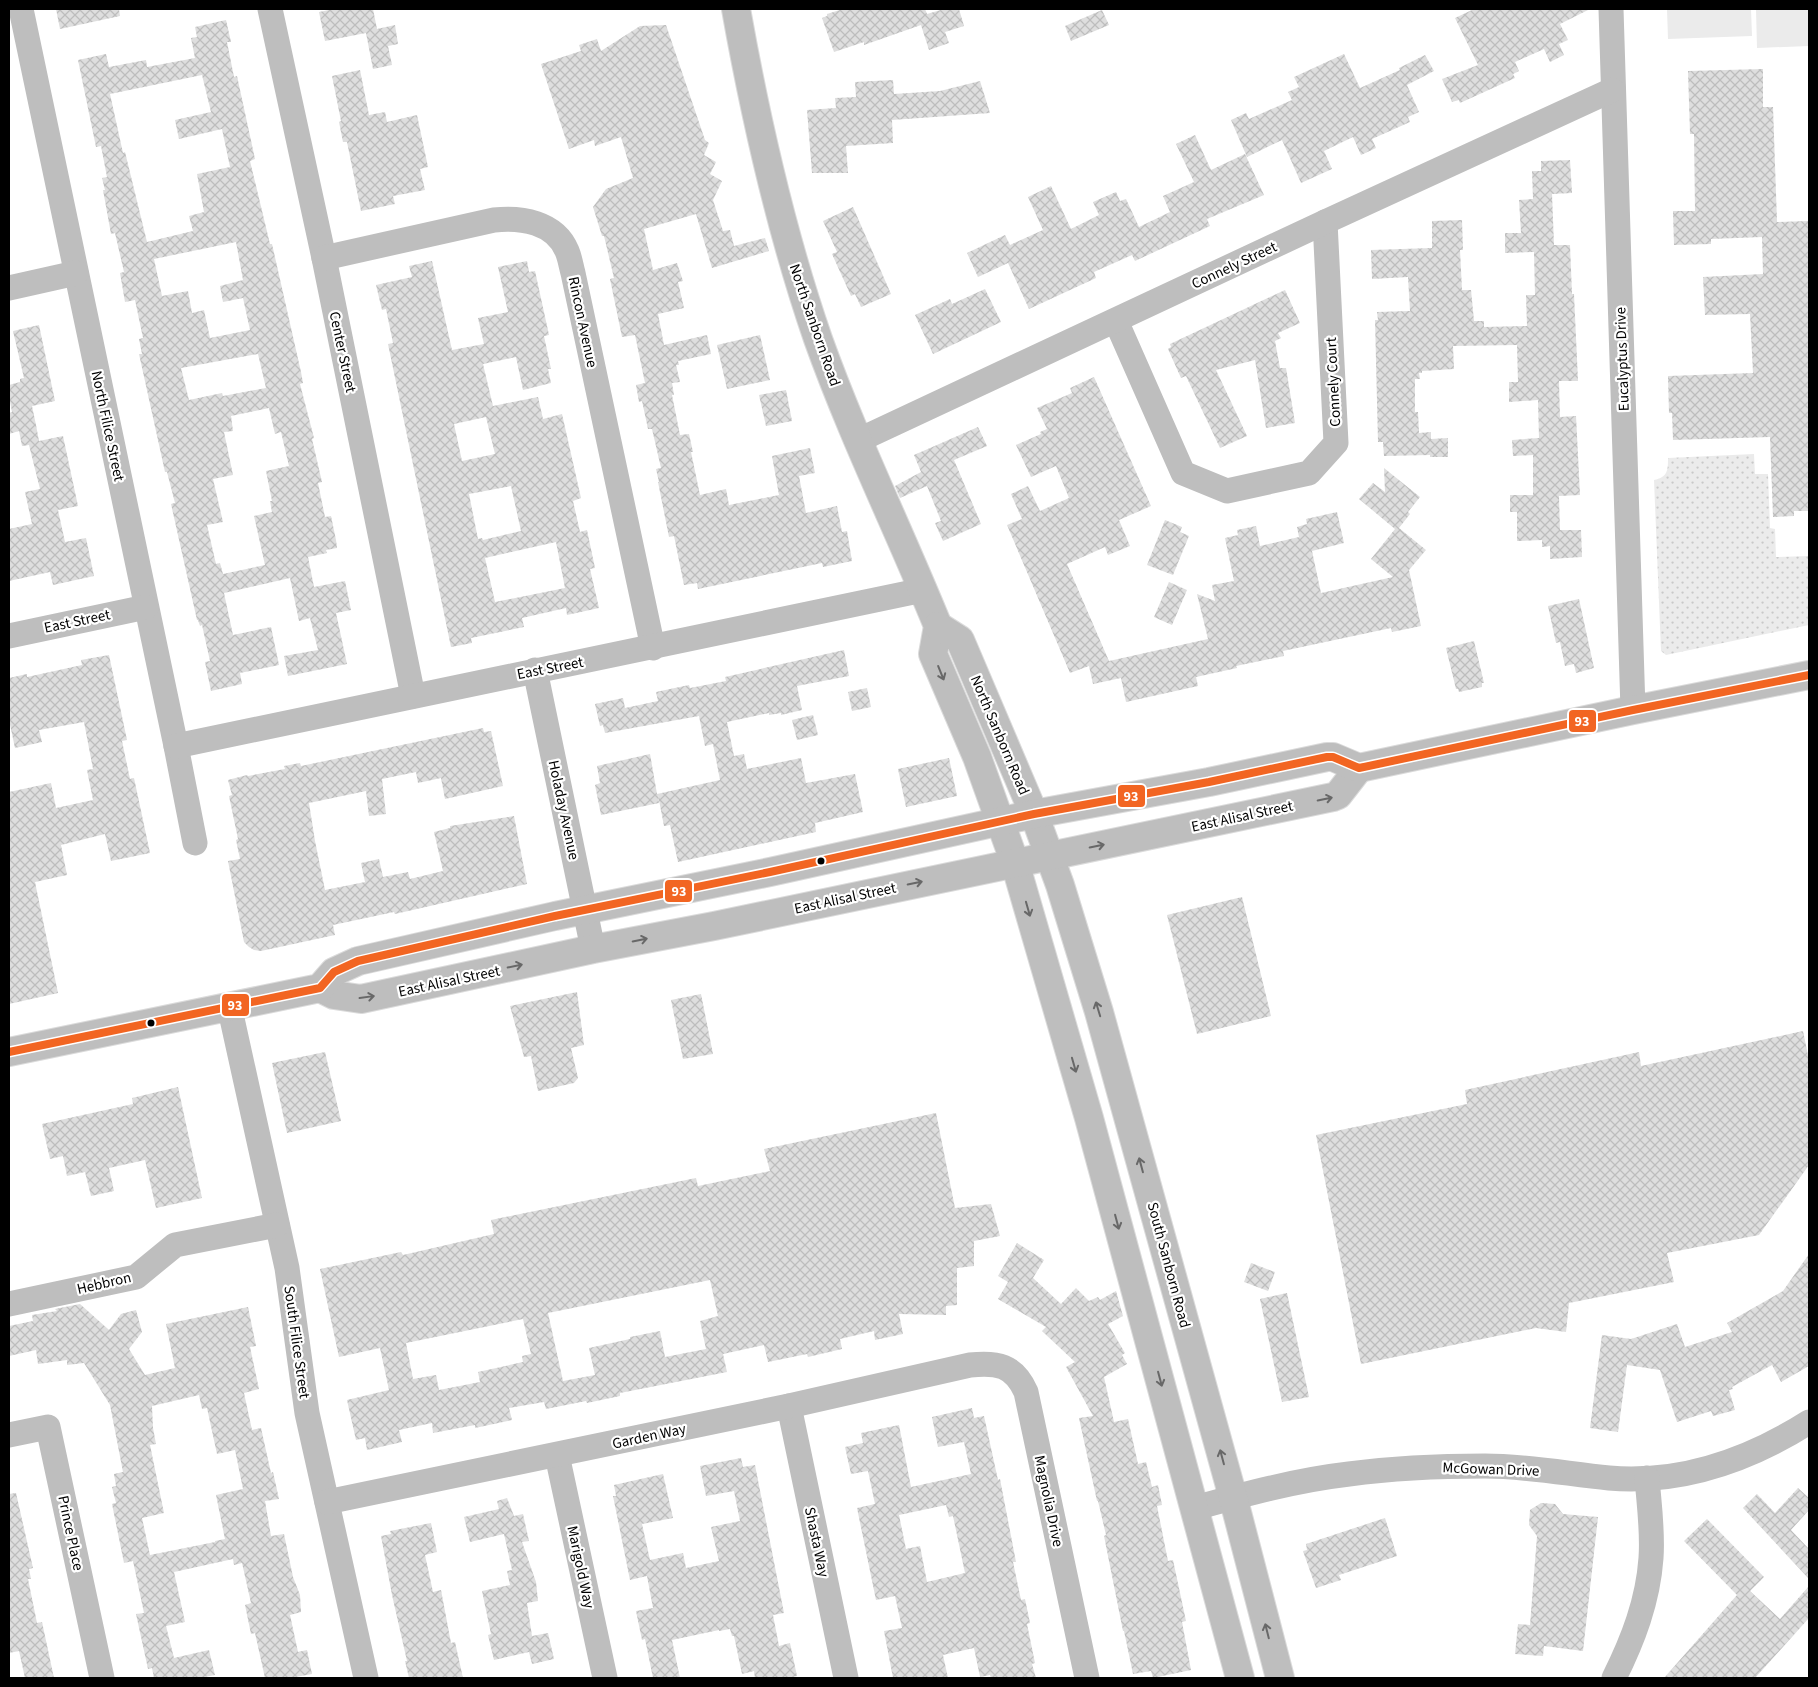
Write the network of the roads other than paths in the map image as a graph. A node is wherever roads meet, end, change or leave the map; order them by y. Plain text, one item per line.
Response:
1 (21, 9) edge
2 (270, 9) edge
3 (736, 9) edge
4 (1611, 9) edge
5 (1612, 90) junction
6 (1325, 222) junction
7 (324, 258) junction
8 (76, 273) junction
9 (9, 288) edge
10 (1116, 321) junction
11 (857, 441) junction
12 (923, 590) junction
13 (146, 607) junction
14 (938, 626) junction
15 (9, 636) edge
16 (653, 648) junction
17 (535, 670) junction
18 (1809, 674) edge
19 (413, 696) junction
20 (1633, 710) junction
21 (176, 746) junction
22 (1359, 768) junction
23 (1034, 814) junction
24 (999, 821) junction
25 (194, 843) dead end
26 (1050, 855) junction
27 (1015, 862) junction
28 (585, 910) junction
29 (593, 949) junction
30 (320, 988) junction
31 (229, 1005) junction
32 (9, 1052) edge
33 (277, 1224) junction
34 (9, 1304) edge
35 (970, 1365) joint
36 (789, 1406) junction
37 (1809, 1422) edge
38 (9, 1435) edge
39 (558, 1456) junction
40 (1647, 1478) junction
41 (1233, 1497) junction
42 (327, 1502) junction
43 (1194, 1508) junction
44 (102, 1678) edge
45 (366, 1678) edge
46 (605, 1678) edge
47 (846, 1678) edge
48 (1087, 1678) edge
49 (1240, 1678) edge
50 (1280, 1678) edge
51 (1614, 1678) edge

1 - 8 street, North Filice Street
2 - 7 street, Center Street
3 - 11 main road, North Sanborn Road
4 - 5 street, Eucalyptus Drive
5 - 6 street, Connely Street
5 - 20 street, Eucalyptus Drive
6 - 10 street, Connely Street
6 - 10 street, Connely Court
7 - 16 street, Rincon Avenue
7 - 19 street, Center Street
8 - 9 street
8 - 13 street, North Filice Street
10 - 11 street, Connely Street
11 - 12 main road, North Sanborn Road
12 - 14 main road, North Sanborn Road
12 - 16 street, East Street
13 - 15 street, East Street
13 - 21 street, North Filice Street
14 - 23 main road, North Sanborn Road
14 -> 24 main road, North Sanborn Road
16 - 17 street, East Street
17 - 19 street, East Street
17 - 28 street, Holaday Avenue
18 - 20 main road
19 - 21 street, East Street
20 - 22 main road
21 - 25 street, North Filice Street
22 - 23 main road
26 -> 22 main road, East Alisal Street
23 - 24 main road
23 - 26 main road, North Sanborn Road
24 - 27 main road, North Sanborn Road
24 - 28 main road
26 - 27 main road, East Alisal Street
41 -> 26 main road, South Sanborn Road
29 -> 27 main road, East Alisal Street
27 -> 43 main road
28 - 29 street, Holaday Avenue
28 - 30 main road
30 -> 29 main road, East Alisal Street
30 - 31 main road
31 - 32 main road
31 - 33 street, South Filice Street
33 - 34 street, Hebbron
33 - 42 street, South Filice Street
35 - 36 street, Garden Way
35 - 48 street, Magnolia Drive
36 - 39 street, Garden Way
36 - 47 street, Shasta Way
37 - 40 street, McGowan Drive
38 - 44 street, Prince Place
39 - 42 street, Garden Way
39 - 46 street, Marigold Way
40 - 41 street, McGowan Drive
40 - 51 street
41 - 43 street, McGowan Drive
50 -> 41 main road, South Sanborn Road
42 - 45 street, South Filice Street
43 - 49 main road

